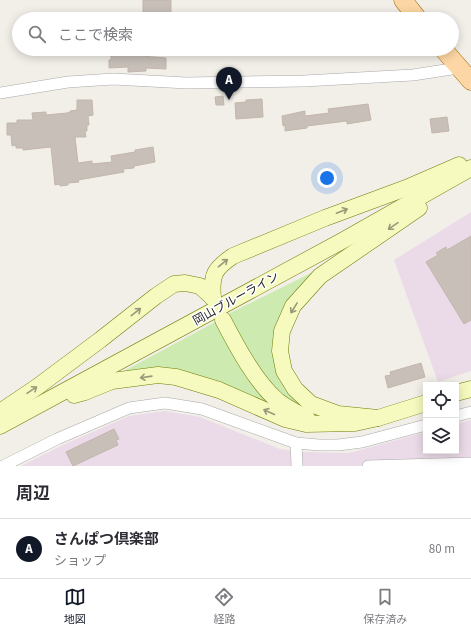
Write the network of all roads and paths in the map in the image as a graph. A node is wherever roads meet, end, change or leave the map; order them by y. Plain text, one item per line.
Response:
1 (403, 0) edge
2 (412, 12) edge
3 (449, 56) edge
4 (458, 68) junction
5 (471, 81) edge
6 (0, 93) edge
7 (471, 160) edge
8 (471, 168) edge
9 (471, 171) edge
10 (224, 320) dead end
11 (471, 389) edge
12 (459, 392) edge
13 (45, 402) junction
14 (423, 404) edge
15 (0, 412) edge
16 (471, 412) edge
17 (459, 415) edge
18 (378, 418) junction
19 (334, 424) junction
20 (0, 426) edge
21 (423, 426) edge
22 (296, 443) junction
23 (471, 463) edge
24 (3, 466) edge
25 (297, 466) edge
26 (368, 466) edge

1 - 2 main road
3 - 4 main road
4 - 5 main road
4 - 6 street
15 -> 7 main road
8 - 13 main road, 岡山ブルーライン
9 -> 18 main road
10 - 19 main road
11 - 12 main road
19 -> 13 main road
13 - 20 main road, 岡山ブルーライン
14 - 18 main road
16 - 17 street
18 - 19 main road
21 - 22 street
22 - 24 street
22 - 25 street
23 - 26 street

